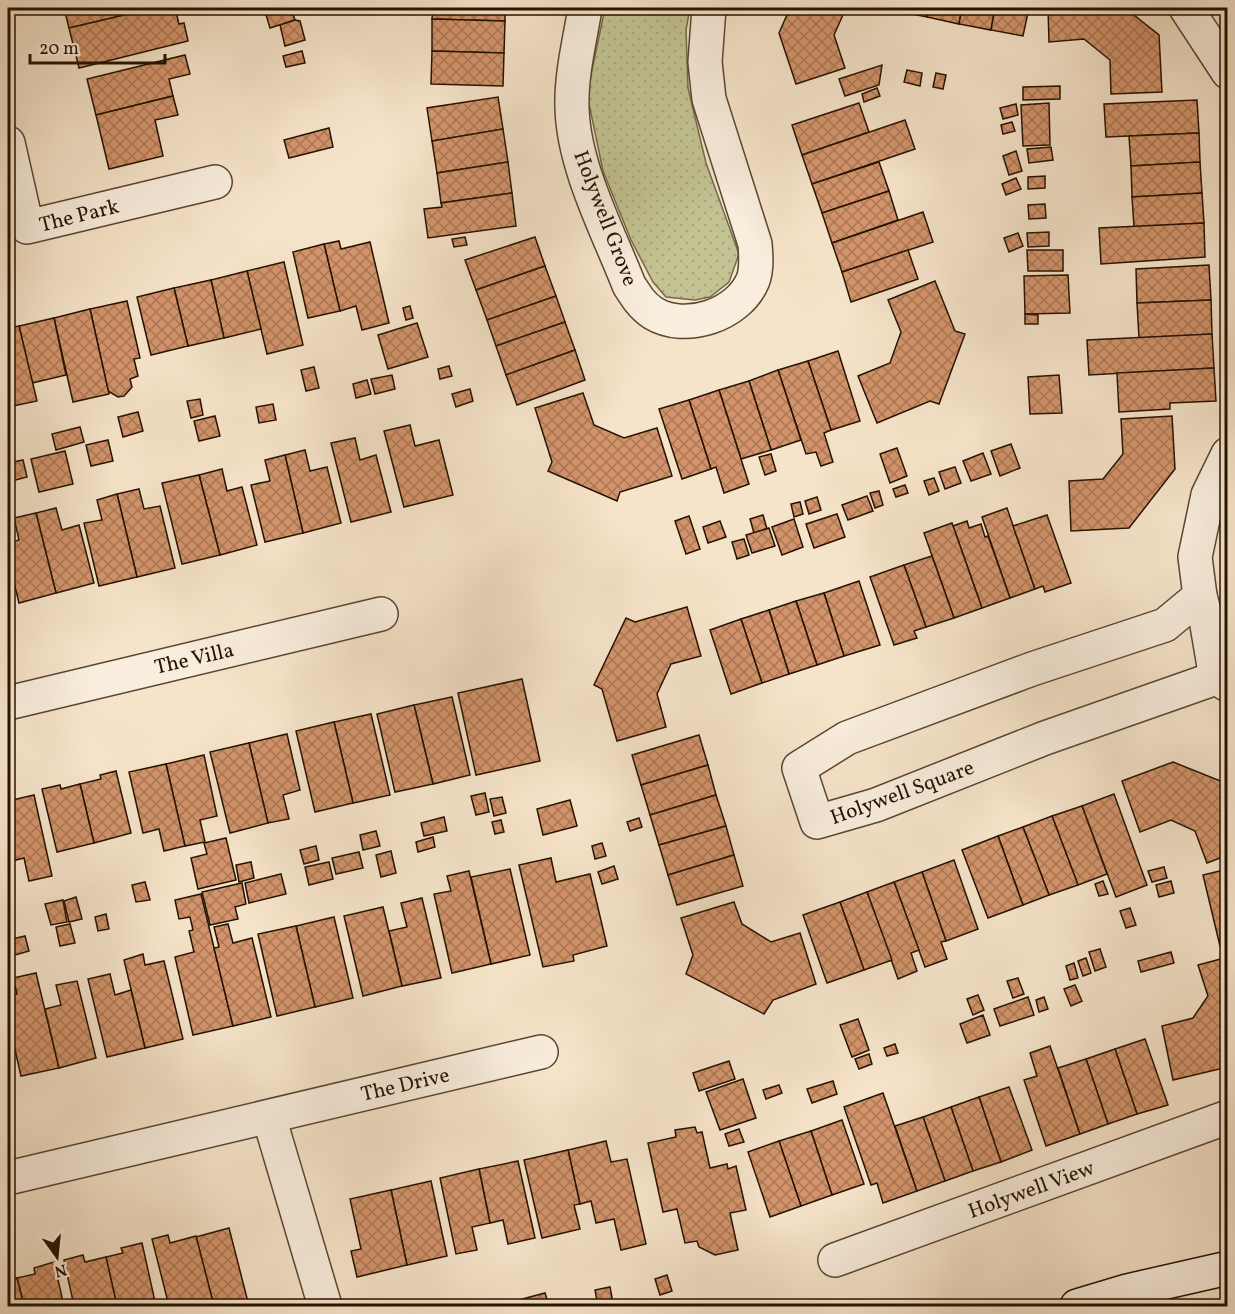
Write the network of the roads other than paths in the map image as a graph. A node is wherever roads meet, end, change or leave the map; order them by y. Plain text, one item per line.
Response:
1 (585, 8) edge
2 (709, 8) edge
3 (1186, 8) edge
4 (1227, 72) edge
5 (8, 143) edge
6 (214, 182) dead end
7 (17, 230) edge
8 (1227, 454) edge
9 (1211, 609) edge
10 (381, 614) dead end
11 (1222, 681) edge
12 (8, 703) edge
13 (541, 1052) dead end
14 (269, 1117) junction
15 (1227, 1117) edge
16 (8, 1178) edge
17 (835, 1260) dead end
18 (1227, 1268) edge
19 (325, 1306) edge
20 (1077, 1306) edge

1 - 2 street, Holywell Grove
3 - 4 street
5 - 7 street, The Park
6 - 7 street, The Park
8 - 9 street
9 - 11 street
9 - 11 street, Holywell Square
10 - 12 street, The Villa
13 - 14 street, The Drive
14 - 16 street, The Drive
14 - 19 street
15 - 17 street, Holywell View
18 - 20 street

